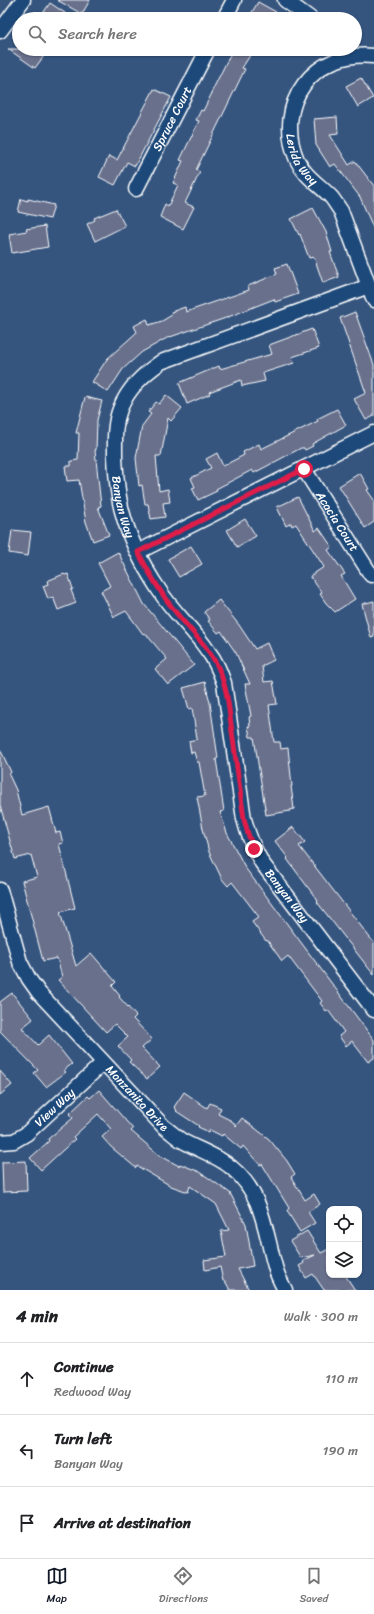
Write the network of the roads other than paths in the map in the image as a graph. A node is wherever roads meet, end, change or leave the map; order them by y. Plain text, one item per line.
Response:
1 (23, 0) edge
2 (234, 0) edge
3 (285, 0) edge
4 (14, 12) edge
5 (228, 12) edge
6 (301, 12) edge
7 (12, 15) edge
8 (0, 31) edge
9 (204, 56) edge
10 (332, 56) edge
11 (351, 56) edge
12 (362, 56) edge
13 (362, 56) edge
14 (374, 56) edge
15 (136, 189) dead end
16 (369, 286) junction
17 (374, 300) edge
18 (374, 433) edge
19 (304, 469) junction
20 (138, 552) junction
21 (371, 575) dead end
22 (0, 890) edge
23 (374, 1010) edge
24 (103, 1063) junction
25 (0, 1142) edge
26 (285, 1290) edge

1 - 4 street
2 - 5 street
3 - 6 street
7 - 8 street
9 - 15 street, Spruce Court
10 - 16 street, Lerida Way
11 - 13 street, Lerida Way
12 - 14 street, Lerida Way
16 - 17 street, Lerida Way
16 - 20 street, Banyan Way
18 - 19 street
19 - 20 street
19 - 21 street, Acacia Court
20 - 23 street, Banyan Way
22 - 24 street, Manzanita Drive
24 - 25 street, View Way
24 - 26 street, Manzanita Drive

